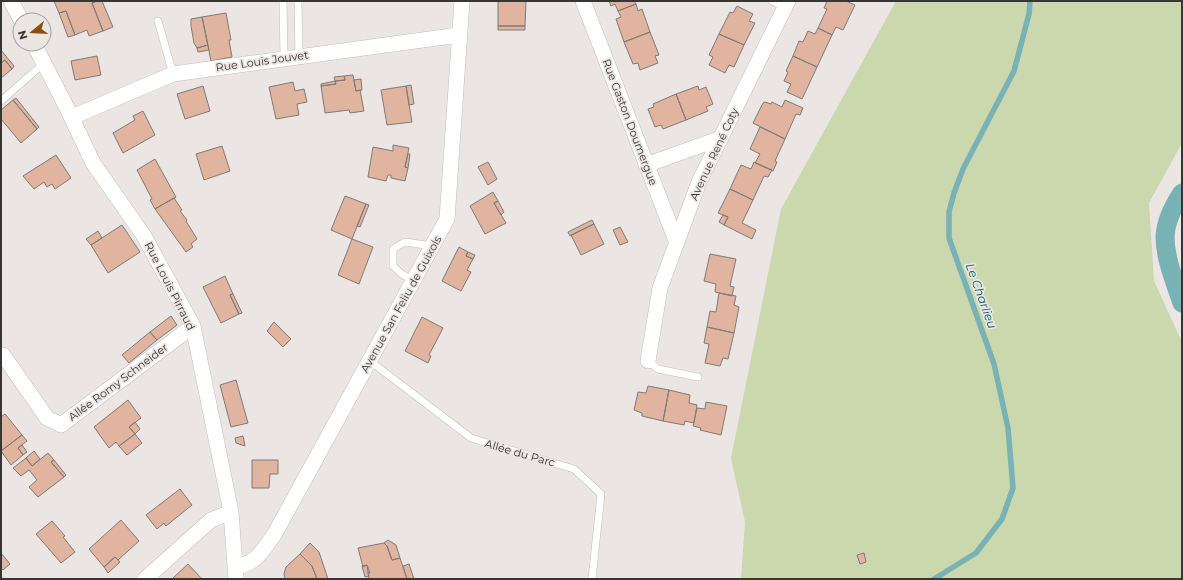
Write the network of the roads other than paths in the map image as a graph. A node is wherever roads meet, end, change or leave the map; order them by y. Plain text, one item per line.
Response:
1 (11, 1) edge
2 (283, 1) edge
3 (298, 1) edge
4 (462, 1) edge
5 (583, 1) edge
6 (781, 3) edge
7 (17, 12) edge
8 (158, 21) dead end
9 (459, 34) junction
10 (38, 52) edge
11 (299, 56) junction
12 (284, 58) junction
13 (44, 63) junction
14 (173, 74) junction
15 (1, 101) edge
16 (72, 117) junction
17 (721, 138) junction
18 (646, 165) junction
19 (676, 243) junction
20 (433, 246) junction
21 (414, 280) junction
22 (193, 326) junction
23 (1, 355) edge
24 (370, 361) junction
25 (648, 361) joint
26 (698, 377) dead end
27 (231, 512) junction
28 (236, 573) edge
29 (145, 579) edge
30 (592, 579) edge

1 - 7 street
2 - 12 lane
3 - 11 lane
4 - 9 street, Avenue San Feliu de Guixols
5 - 18 street, Rue Gaston Doumergue
6 - 17 street, Avenue René Coty
8 - 14 lane
9 - 11 street, Rue Louis Jouvet
9 - 20 street, Avenue San Feliu de Guixols
10 - 13 street, Rue Louis Pirraud
11 - 12 street, Rue Louis Jouvet
12 - 14 street, Rue Louis Jouvet
13 - 15 lane
13 - 16 street, Rue Louis Pirraud
14 - 16 street, Rue Louis Jouvet
16 - 22 street, Rue Louis Pirraud
17 - 18 street
17 - 19 street, Avenue René Coty
18 - 19 street, Rue Gaston Doumergue
19 - 25 street, Avenue René Coty
20 - 21 street, Avenue San Feliu de Guixols
20 - 21 lane
21 - 24 street, Avenue San Feliu de Guixols
22 - 23 street, Allée Romy Schneider
22 - 27 street, Rue Louis Pirraud
24 - 28 street, Avenue San Feliu de Guixols
24 - 30 lane, Allée du Parc
25 - 26 lane
27 - 28 street, Rue Louis Pirraud
27 - 29 street

